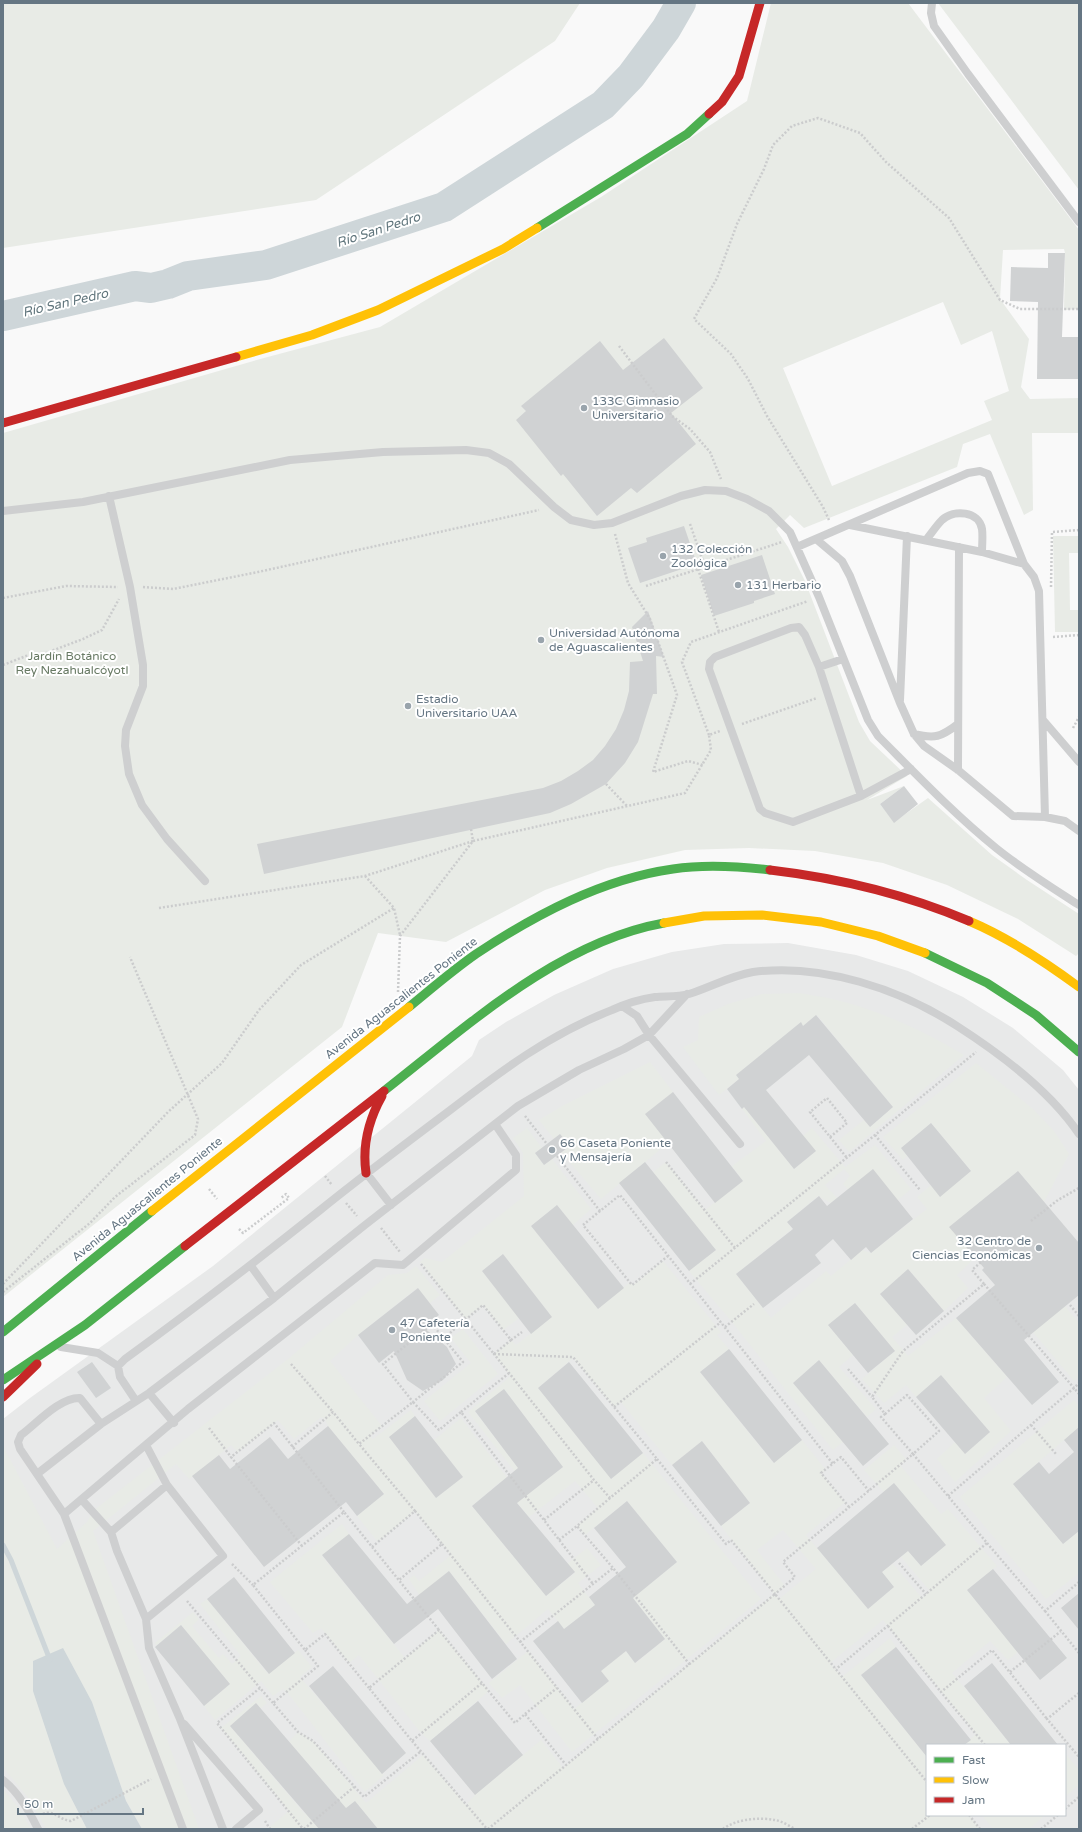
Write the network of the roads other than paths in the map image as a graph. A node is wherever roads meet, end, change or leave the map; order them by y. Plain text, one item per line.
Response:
1 (760, 3) edge
2 (932, 3) edge
3 (1079, 222) edge
4 (3, 423) edge
5 (109, 496) junction
6 (3, 511) edge
7 (850, 525) junction
8 (907, 536) junction
9 (816, 539) junction
10 (926, 540) junction
11 (797, 547) junction
12 (959, 547) junction
13 (982, 552) junction
14 (1024, 564) junction
15 (843, 659) junction
16 (819, 667) junction
17 (900, 703) junction
18 (1042, 720) junction
19 (958, 724) junction
20 (914, 734) junction
21 (1079, 762) edge
22 (911, 769) junction
23 (958, 770) junction
24 (861, 796) junction
25 (1045, 817) junction
26 (1079, 830) edge
27 (205, 881) dead end
28 (1079, 905) edge
29 (1079, 987) edge
30 (687, 994) junction
31 (622, 1006) junction
32 (649, 1035) junction
33 (1079, 1052) edge
34 (386, 1090) junction
35 (495, 1124) junction
36 (1079, 1134) edge
37 (740, 1144) dead end
38 (366, 1173) junction
39 (391, 1205) junction
40 (251, 1266) junction
41 (274, 1298) junction
42 (3, 1332) edge
43 (56, 1346) junction
44 (118, 1366) junction
45 (3, 1380) edge
46 (149, 1393) junction
47 (3, 1397) edge
48 (136, 1401) junction
49 (174, 1423) junction
50 (101, 1424) junction
51 (146, 1445) junction
52 (37, 1474) junction
53 (166, 1485) junction
54 (82, 1500) junction
55 (64, 1514) junction
56 (111, 1532) junction
57 (146, 1619) junction
58 (180, 1719) junction
59 (3, 1780) edge
60 (38, 1829) edge
61 (183, 1829) edge
62 (223, 1829) edge
63 (236, 1829) edge

1 - 4 main road
2 - 3 lane
5 - 6 lane
5 - 11 lane
5 - 27 lane
7 - 8 lane
7 - 9 lane
7 - 14 lane
8 - 10 lane
8 - 17 lane
9 - 11 lane
9 - 17 lane
10 - 12 lane
10 - 13 lane
11 - 15 lane
12 - 13 lane
12 - 19 lane
13 - 14 lane
14 - 18 lane
15 - 16 lane
15 - 22 lane
16 - 24 lane
16 - 24 lane
17 - 20 lane
18 - 21 lane
18 - 25 lane
19 - 20 lane
19 - 23 lane
20 - 23 lane
22 - 24 lane
22 - 28 lane
23 - 25 lane
25 - 26 lane
29 - 42 main road, Avenida Aguascalientes Poniente
30 - 31 lane
30 - 32 lane
30 - 36 lane
31 - 32 lane
31 - 38 lane
32 - 35 lane
32 - 37 lane
33 - 34 main road
34 - 38 main road
34 - 43 main road
35 - 39 lane
35 - 49 lane
38 - 39 lane
38 - 40 lane
39 - 41 lane
40 - 41 lane
40 - 44 lane
41 - 46 lane
43 - 44 lane
43 - 45 main road
43 - 47 main road
44 - 48 lane
46 - 48 lane
46 - 49 lane
48 - 50 lane
49 - 51 lane
50 - 52 lane
50 - 52 lane
51 - 53 lane
51 - 54 lane
52 - 55 lane
53 - 56 lane
53 - 57 lane
54 - 55 lane
54 - 56 lane
55 - 61 lane
56 - 57 lane
57 - 58 lane
58 - 62 lane
58 - 63 lane
59 - 60 lane

